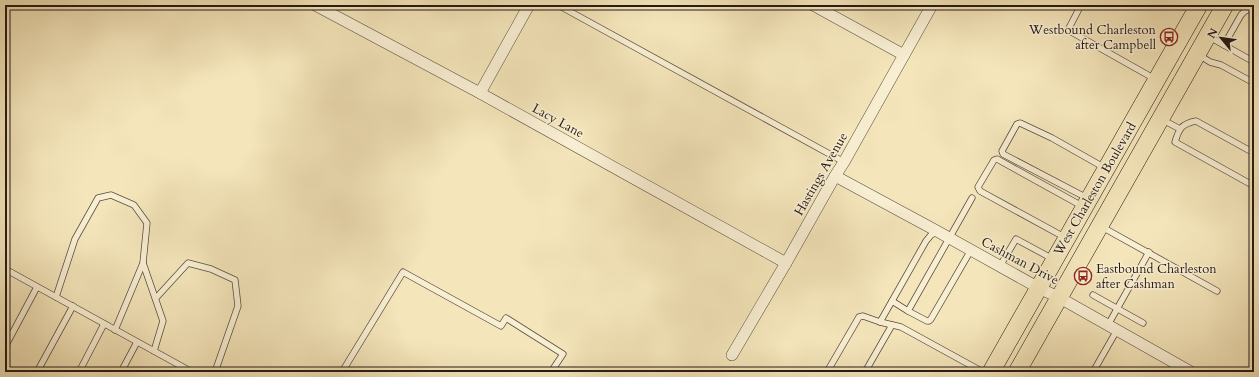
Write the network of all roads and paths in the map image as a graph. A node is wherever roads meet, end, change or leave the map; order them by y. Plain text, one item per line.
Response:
1 (316, 5) edge
2 (529, 5) edge
3 (558, 5) edge
4 (813, 5) edge
5 (932, 5) edge
6 (1081, 5) edge
7 (1199, 5) edge
8 (1225, 5) edge
9 (1254, 8) edge
10 (1208, 36) junction
11 (1224, 45) junction
12 (1197, 54) junction
13 (904, 55) junction
14 (1254, 62) edge
15 (1157, 80) junction
16 (1254, 83) edge
17 (480, 93) junction
18 (1161, 119) junction
19 (1180, 129) junction
20 (1254, 153) edge
21 (844, 162) junction
22 (1106, 169) junction
23 (835, 176) junction
24 (1254, 186) edge
25 (972, 198) dead end
26 (1087, 203) junction
27 (1100, 226) junction
28 (938, 231) junction
29 (950, 238) junction
30 (1067, 238) junction
31 (971, 250) junction
32 (1149, 252) junction
33 (1055, 260) junction
34 (143, 263) junction
35 (786, 263) junction
36 (1000, 266) junction
37 (5, 269) edge
38 (37, 287) junction
39 (1039, 288) junction
40 (1217, 291) dead end
41 (1093, 295) dead end
42 (56, 297) junction
43 (156, 298) junction
44 (1060, 298) junction
45 (892, 301) junction
46 (73, 306) junction
47 (1118, 309) junction
48 (908, 311) junction
49 (880, 322) junction
50 (1143, 323) dead end
51 (104, 324) junction
52 (892, 325) junction
53 (1112, 328) junction
54 (115, 330) junction
55 (137, 342) junction
56 (5, 347) edge
57 (154, 351) junction
58 (732, 355) dead end
59 (37, 372) edge
60 (79, 372) edge
61 (121, 372) edge
62 (192, 372) edge
63 (215, 372) edge
64 (342, 372) edge
65 (551, 372) edge
66 (827, 372) edge
67 (865, 372) edge
68 (983, 372) edge
69 (991, 372) edge
70 (1017, 372) edge
71 (1093, 372) edge
72 (1191, 372) edge

1 - 17 street, Lacy Lane
2 - 17 street
3 - 21 lane
4 - 13 street
5 - 13 street, Hastings Avenue
6 - 15 lane
7 - 15 main road, West Charleston Boulevard
8 - 10 main road, West Charleston Boulevard
9 - 11 lane
10 - 11 lane
10 - 12 main road, West Charleston Boulevard
11 - 14 lane
12 - 16 lane
12 - 18 main road, West Charleston Boulevard
13 - 21 street, Hastings Avenue
15 - 22 main road, West Charleston Boulevard
17 - 35 street, Lacy Lane
18 - 19 lane
18 - 27 main road, West Charleston Boulevard
19 - 20 lane
19 - 24 lane
21 - 23 street, Hastings Avenue
22 - 26 main road, West Charleston Boulevard
22 - 26 lane
23 - 28 street, Cashman Drive
23 - 35 street, Hastings Avenue
25 - 29 lane
26 - 30 main road, West Charleston Boulevard
26 - 30 lane
27 - 32 lane
27 - 44 main road, West Charleston Boulevard
28 - 29 street, Cashman Drive
28 - 45 lane
29 - 31 street, Cashman Drive
29 - 48 lane
30 - 33 main road, West Charleston Boulevard
31 - 36 street, Cashman Drive
31 - 48 lane
32 - 40 lane
32 - 47 lane
33 - 36 lane
33 - 39 main road, West Charleston Boulevard
34 - 42 lane
34 - 43 lane
34 - 54 lane
35 - 58 street, Hastings Avenue
36 - 39 street, Cashman Drive
37 - 38 lane
38 - 42 lane
38 - 56 lane
39 - 44 street, Cashman Drive
39 - 69 main road, West Charleston Boulevard
41 - 47 lane
42 - 46 lane
43 - 57 lane
43 - 63 lane
44 - 53 street, Cashman Drive
44 - 70 main road, West Charleston Boulevard
45 - 48 lane
45 - 49 lane
46 - 51 lane
46 - 59 lane
47 - 50 lane
47 - 53 lane
49 - 52 lane
49 - 66 lane
51 - 54 lane
51 - 60 lane
52 - 67 lane
52 - 68 lane
53 - 71 lane
53 - 72 street, Cashman Drive
54 - 55 lane
55 - 57 lane
55 - 61 lane
57 - 62 lane
64 - 65 lane

